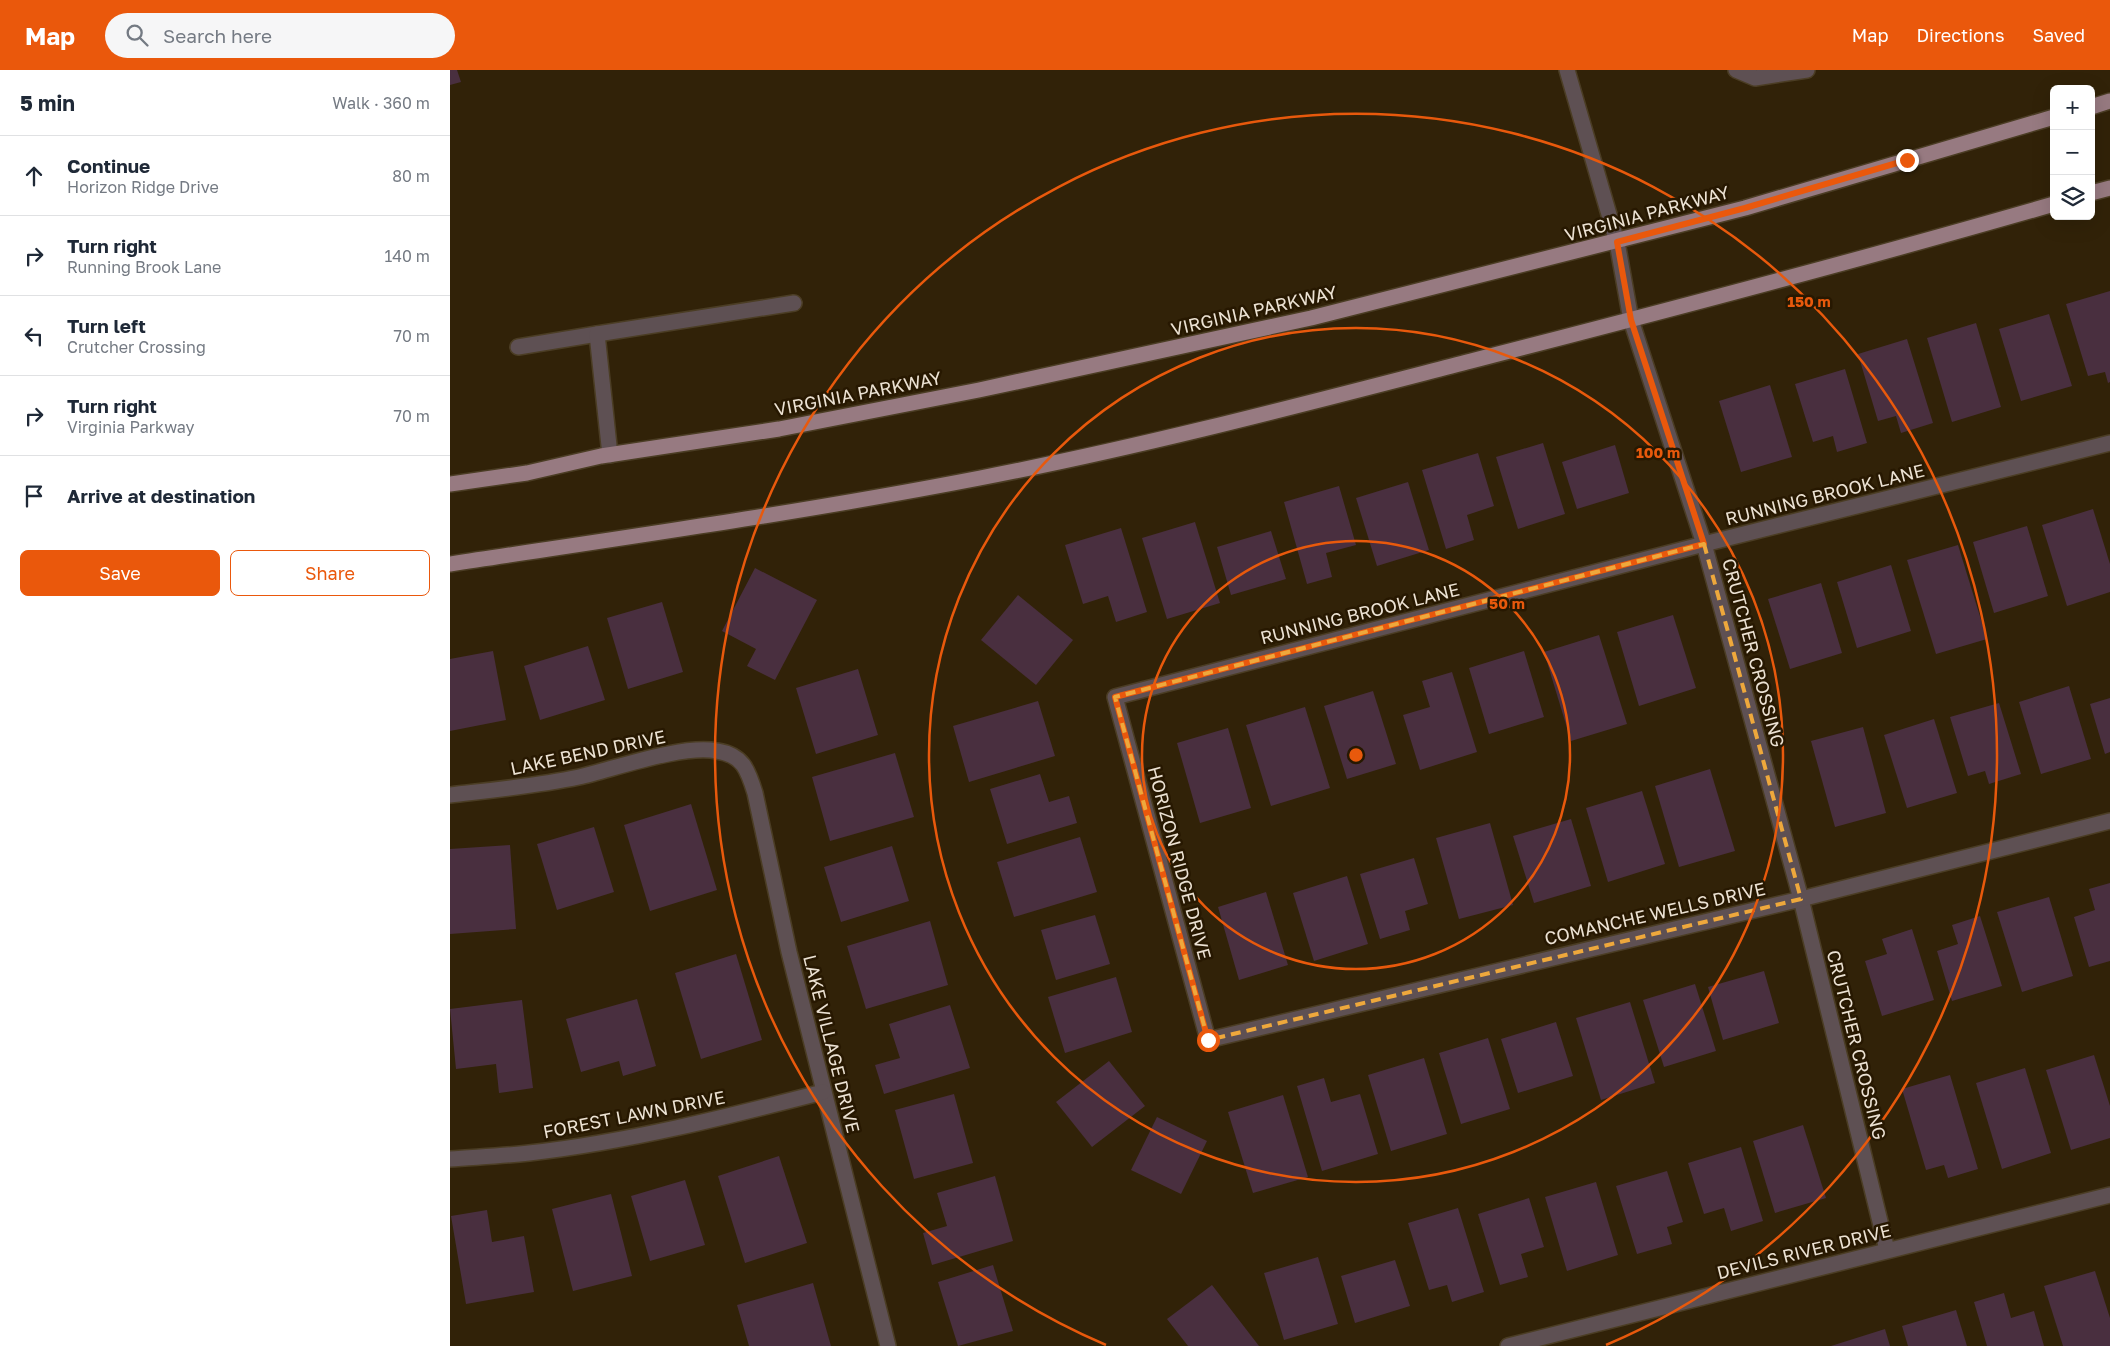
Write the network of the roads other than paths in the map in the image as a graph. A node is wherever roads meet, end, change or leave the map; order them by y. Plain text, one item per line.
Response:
1 (1567, 70) edge
2 (1736, 70) edge
3 (1802, 71) edge
4 (2110, 101) edge
5 (2095, 105) edge
6 (2050, 119) edge
7 (2110, 188) edge
8 (2095, 192) edge
9 (2050, 205) edge
10 (1617, 242) junction
11 (794, 303) dead end
12 (1631, 320) junction
13 (597, 334) junction
14 (518, 347) dead end
15 (2110, 443) edge
16 (610, 455) junction
17 (450, 484) edge
18 (1704, 544) junction
19 (450, 564) edge
20 (1115, 697) joint
21 (733, 756) joint
22 (450, 794) edge
23 (2110, 821) edge
24 (1801, 899) junction
25 (1208, 1040) joint
26 (823, 1092) junction
27 (450, 1159) edge
28 (2110, 1195) edge
29 (1888, 1250) junction
30 (888, 1346) edge
31 (1508, 1346) edge

1 - 10 street, CRUTCHER CROSSING
2 - 3 street
4 - 5 main road
6 - 10 main road, VIRGINIA PARKWAY
7 - 8 main road
9 - 12 main road
10 - 12 street, CRUTCHER CROSSING
10 - 16 main road, VIRGINIA PARKWAY
11 - 13 street
12 - 18 street, CRUTCHER CROSSING
12 - 19 main road
13 - 14 street
13 - 16 street
15 - 18 street, RUNNING BROOK LANE
16 - 17 main road, VIRGINIA PARKWAY
18 - 20 street, RUNNING BROOK LANE
18 - 24 street, CRUTCHER CROSSING
20 - 25 street, HORIZON RIDGE DRIVE
21 - 22 street, LAKE BEND DRIVE
21 - 26 street, LAKE VILLAGE DRIVE
23 - 24 street, COMANCHE WELLS DRIVE
24 - 25 street, COMANCHE WELLS DRIVE
24 - 29 street, CRUTCHER CROSSING
26 - 27 street, FOREST LAWN DRIVE
26 - 30 street, LAKE VILLAGE DRIVE
28 - 29 street, DEVILS RIVER DRIVE
29 - 31 street, DEVILS RIVER DRIVE

